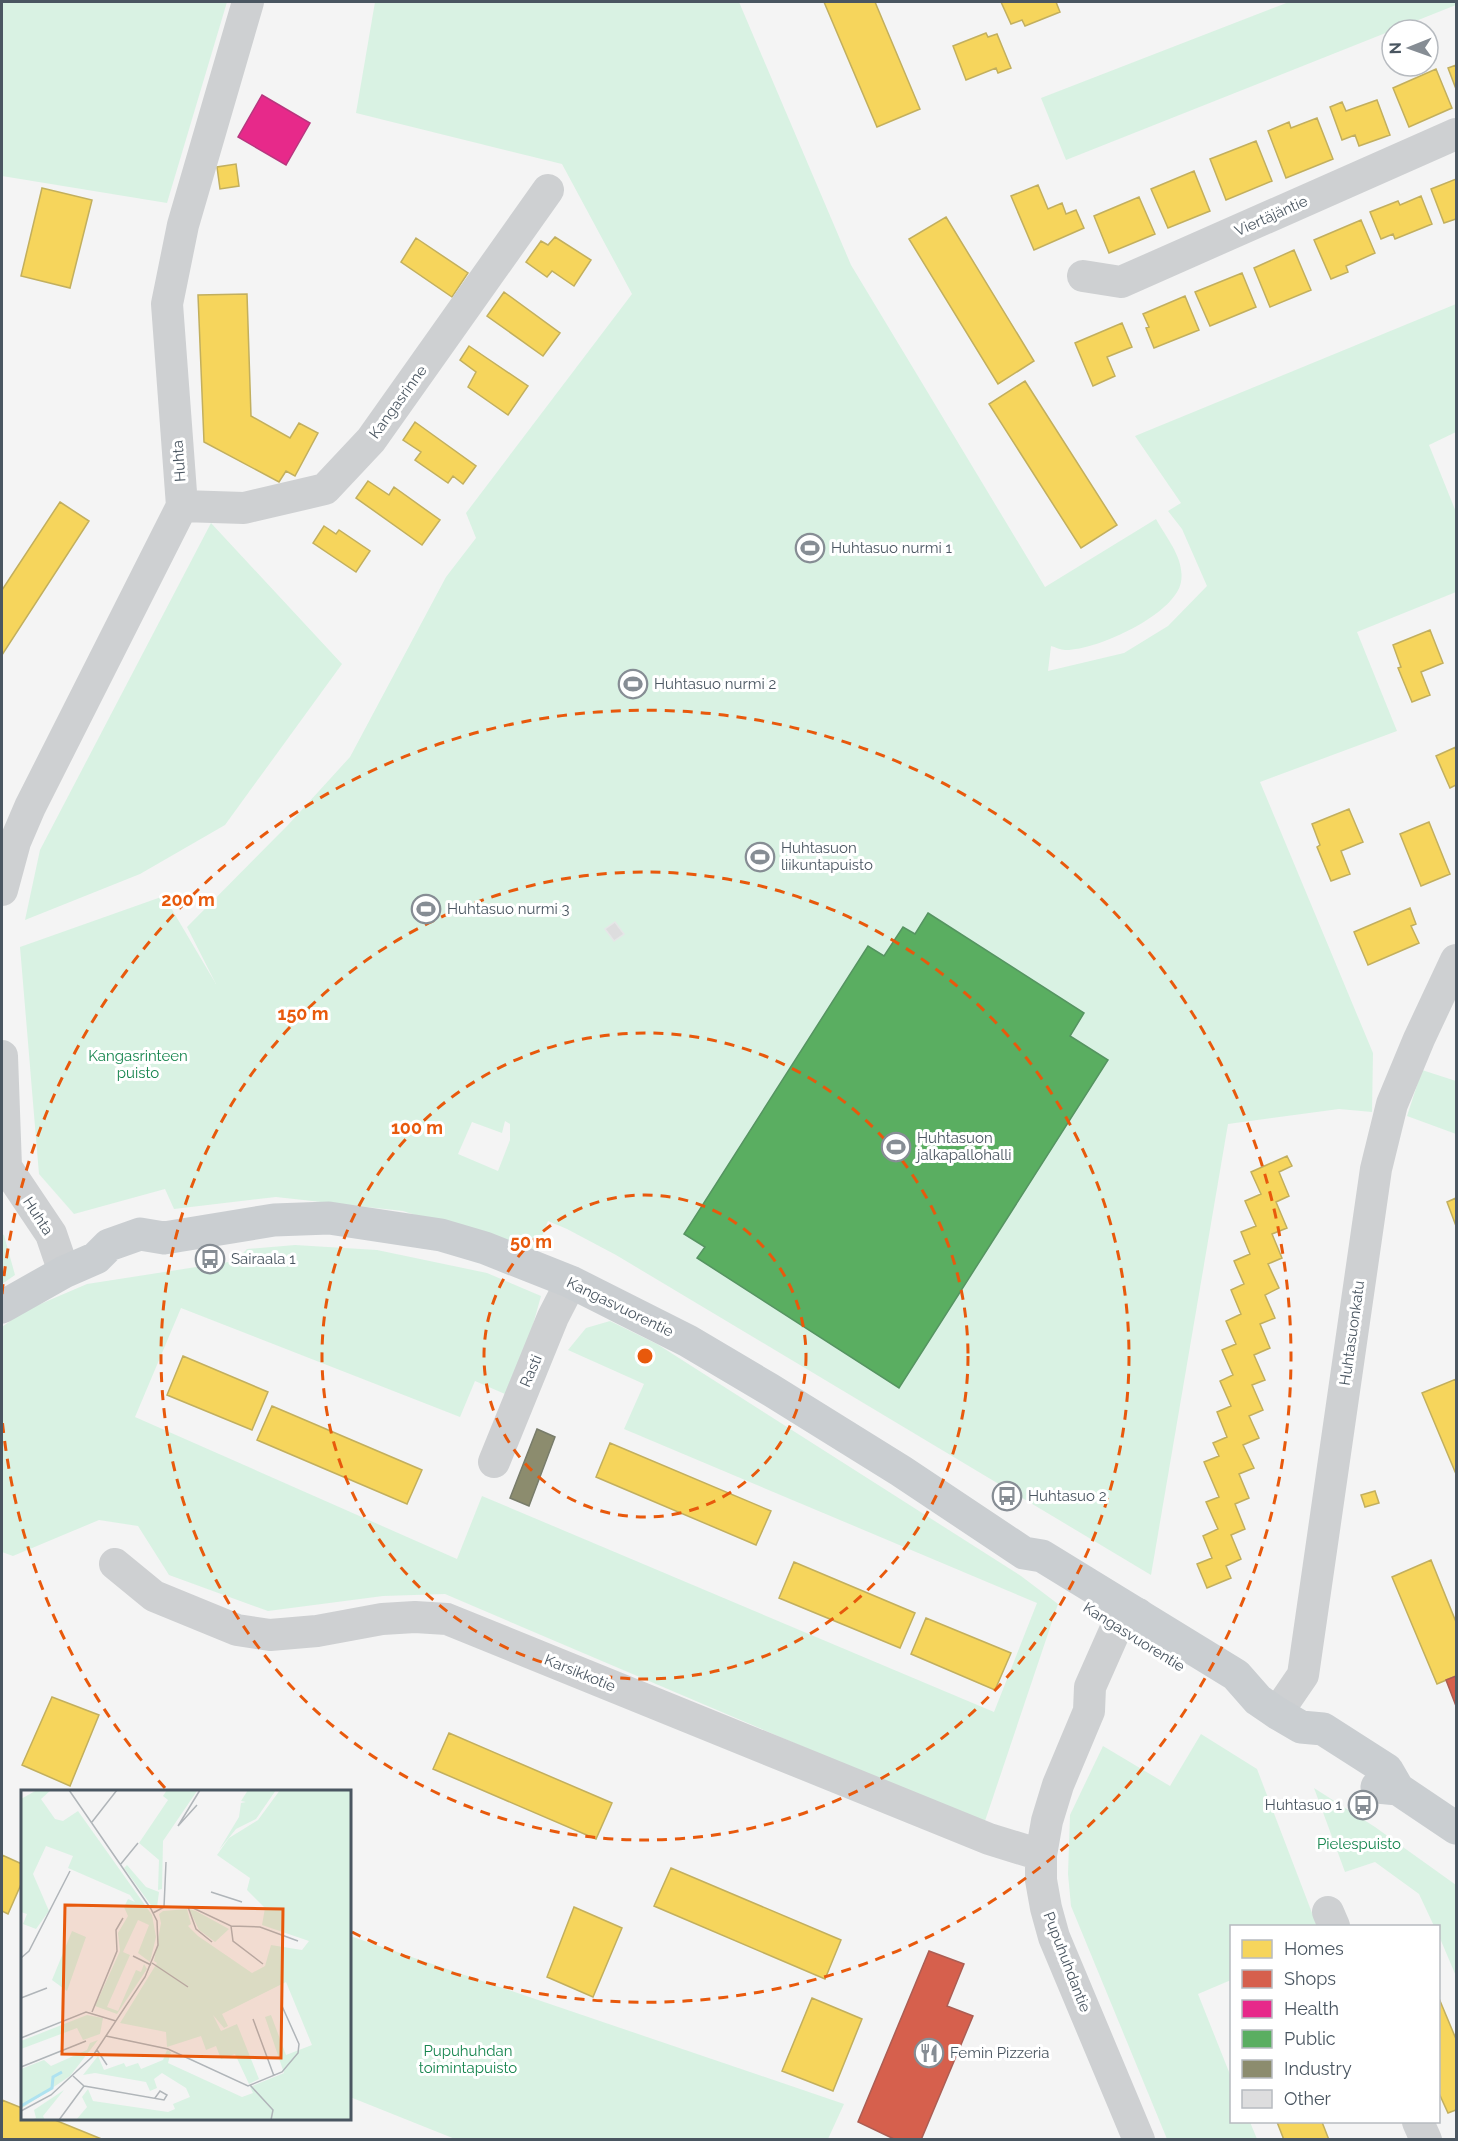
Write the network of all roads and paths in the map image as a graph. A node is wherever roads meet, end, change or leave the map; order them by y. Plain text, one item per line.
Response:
1 (248, 2) edge
2 (1456, 134) edge
3 (548, 190) dead end
4 (1083, 276) dead end
5 (182, 506) junction
6 (2, 890) edge
7 (1456, 960) edge
8 (2, 1056) edge
9 (64, 1272) junction
10 (571, 1282) junction
11 (2, 1307) edge
12 (494, 1462) dead end
13 (115, 1564) dead end
14 (1130, 1626) junction
15 (1279, 1713) junction
16 (1456, 1828) edge
17 (1041, 1856) junction
18 (1419, 2123) edge
19 (1139, 2139) edge
20 (1426, 2139) edge

1 - 5 street, Huhta
2 - 4 street, Viertäjäntie
3 - 5 street, Kangasrinne
5 - 6 street
7 - 15 street, Huhtasuonkatu
8 - 9 street, Huhta
9 - 10 main road, Kangasvuorentie
9 - 11 main road, Kangasvuorentie
10 - 12 street, Rasti
10 - 14 main road, Kangasvuorentie
13 - 17 street, Karsikkotie
14 - 15 main road, Kangasvuorentie
14 - 17 street, Pupuhuhdantie
15 - 16 main road, Kangasvuorentie
17 - 19 street, Pupuhuhdantie
18 - 20 street

